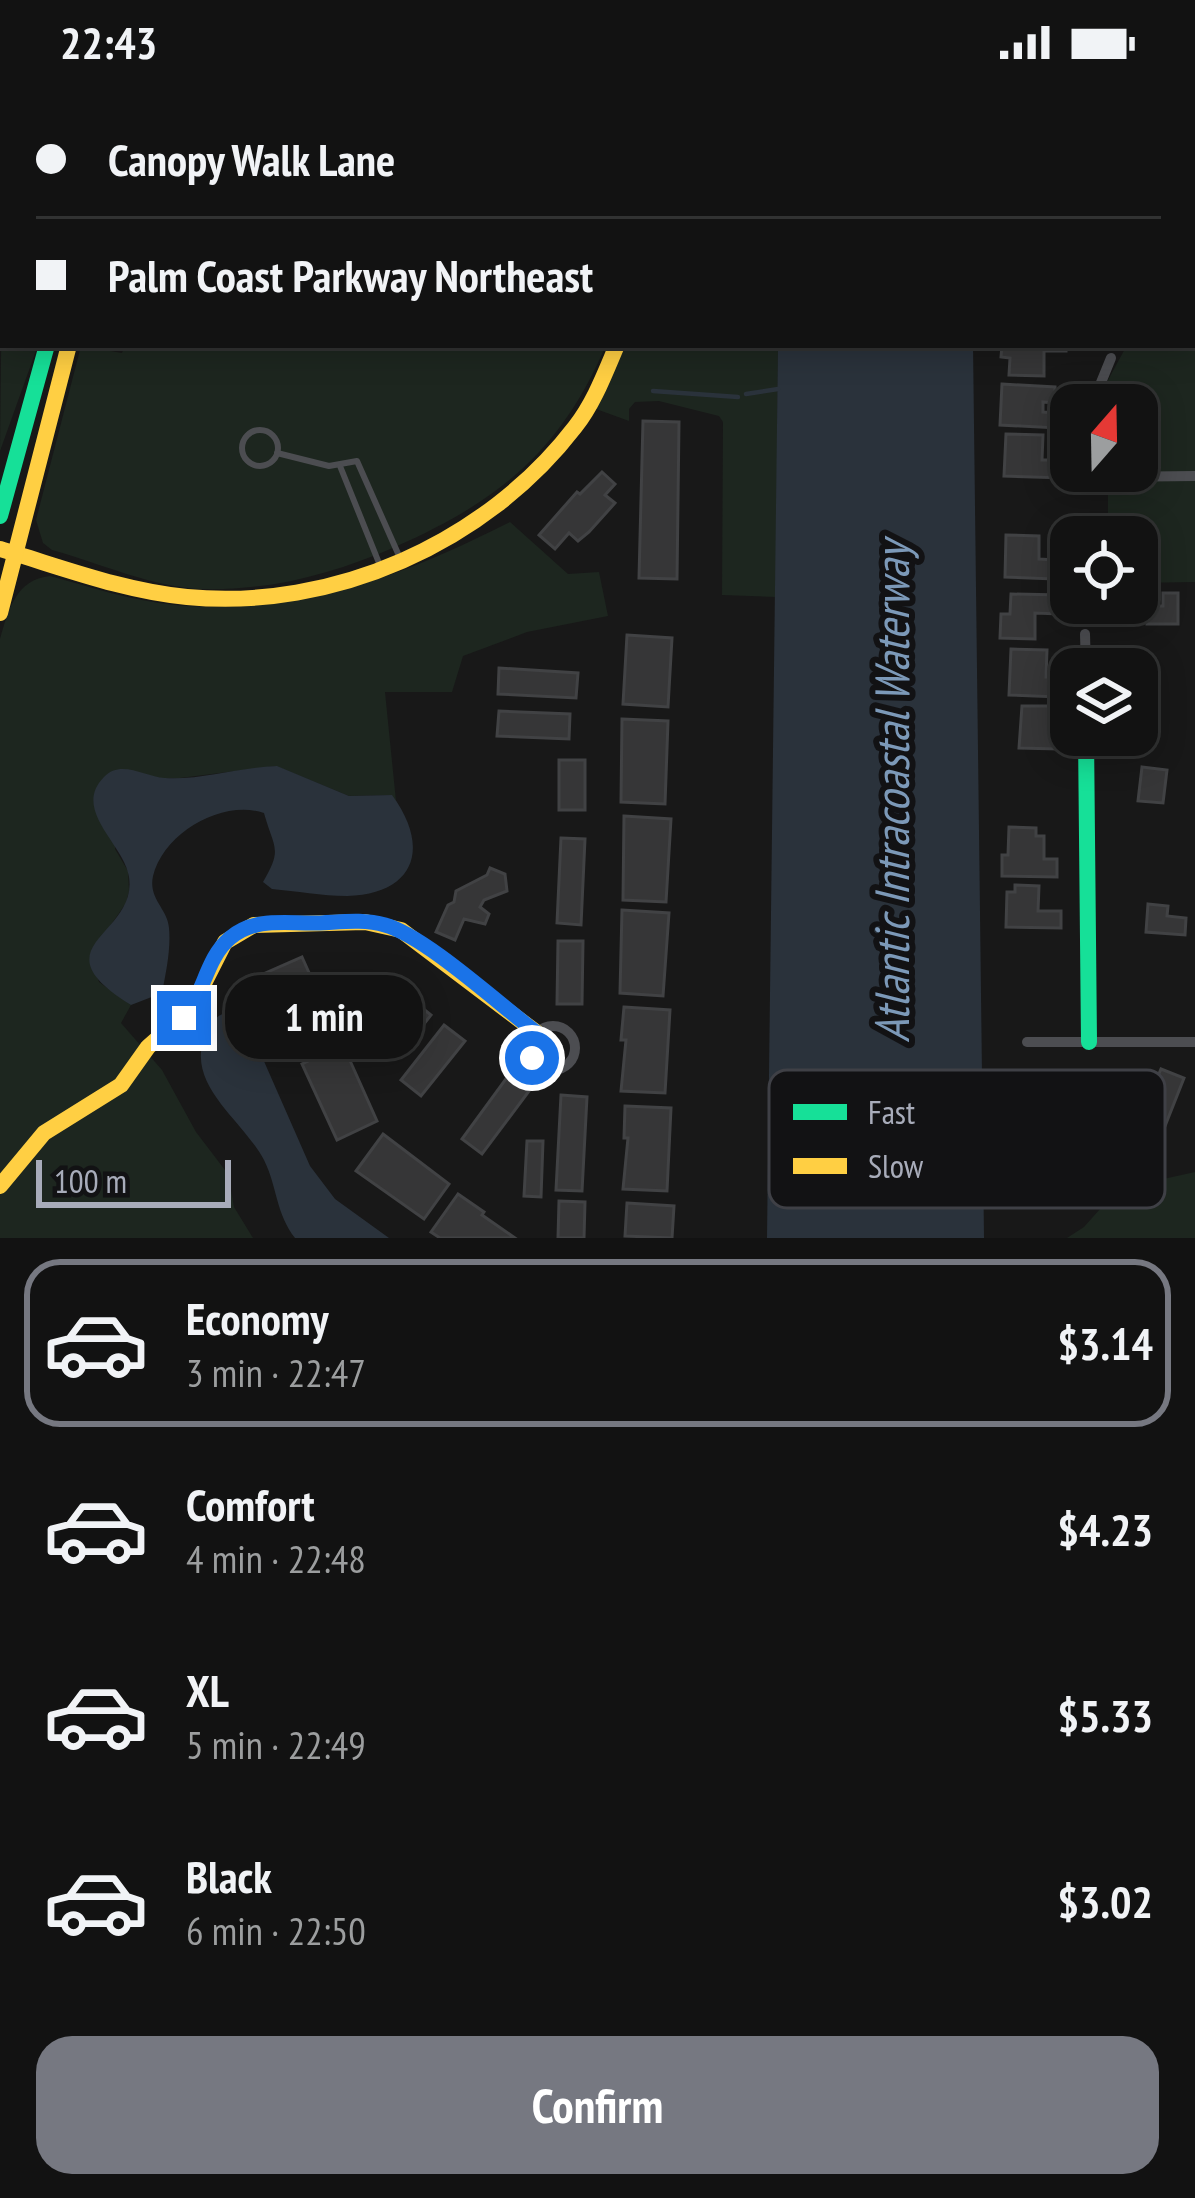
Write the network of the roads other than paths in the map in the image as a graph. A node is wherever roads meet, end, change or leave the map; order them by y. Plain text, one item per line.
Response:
1 (46, 348) edge
2 (68, 348) edge
3 (615, 348) edge
4 (1111, 358) dead end
5 (1100, 384) edge
6 (277, 453) junction
7 (340, 466) junction
8 (1158, 476) edge
9 (1195, 476) edge
10 (0, 516) edge
11 (8, 551) edge
12 (401, 560) junction
13 (381, 568) junction
14 (0, 614) edge
15 (1085, 634) dead end
16 (1085, 648) edge
17 (1086, 756) edge
18 (537, 1033) junction
19 (1027, 1042) dead end
20 (1089, 1042) junction
21 (1195, 1042) edge
22 (0, 1186) edge

1 - 10 street
2 - 11 street
3 - 12 street
4 - 5 street
6 - 6 lane
6 - 7 lane
7 - 12 lane
7 - 13 lane
8 - 9 street
11 - 13 street
11 - 14 street
12 - 13 street
15 - 16 street
17 - 20 street
18 - 18 street
18 - 22 street
19 - 20 street
20 - 21 street

